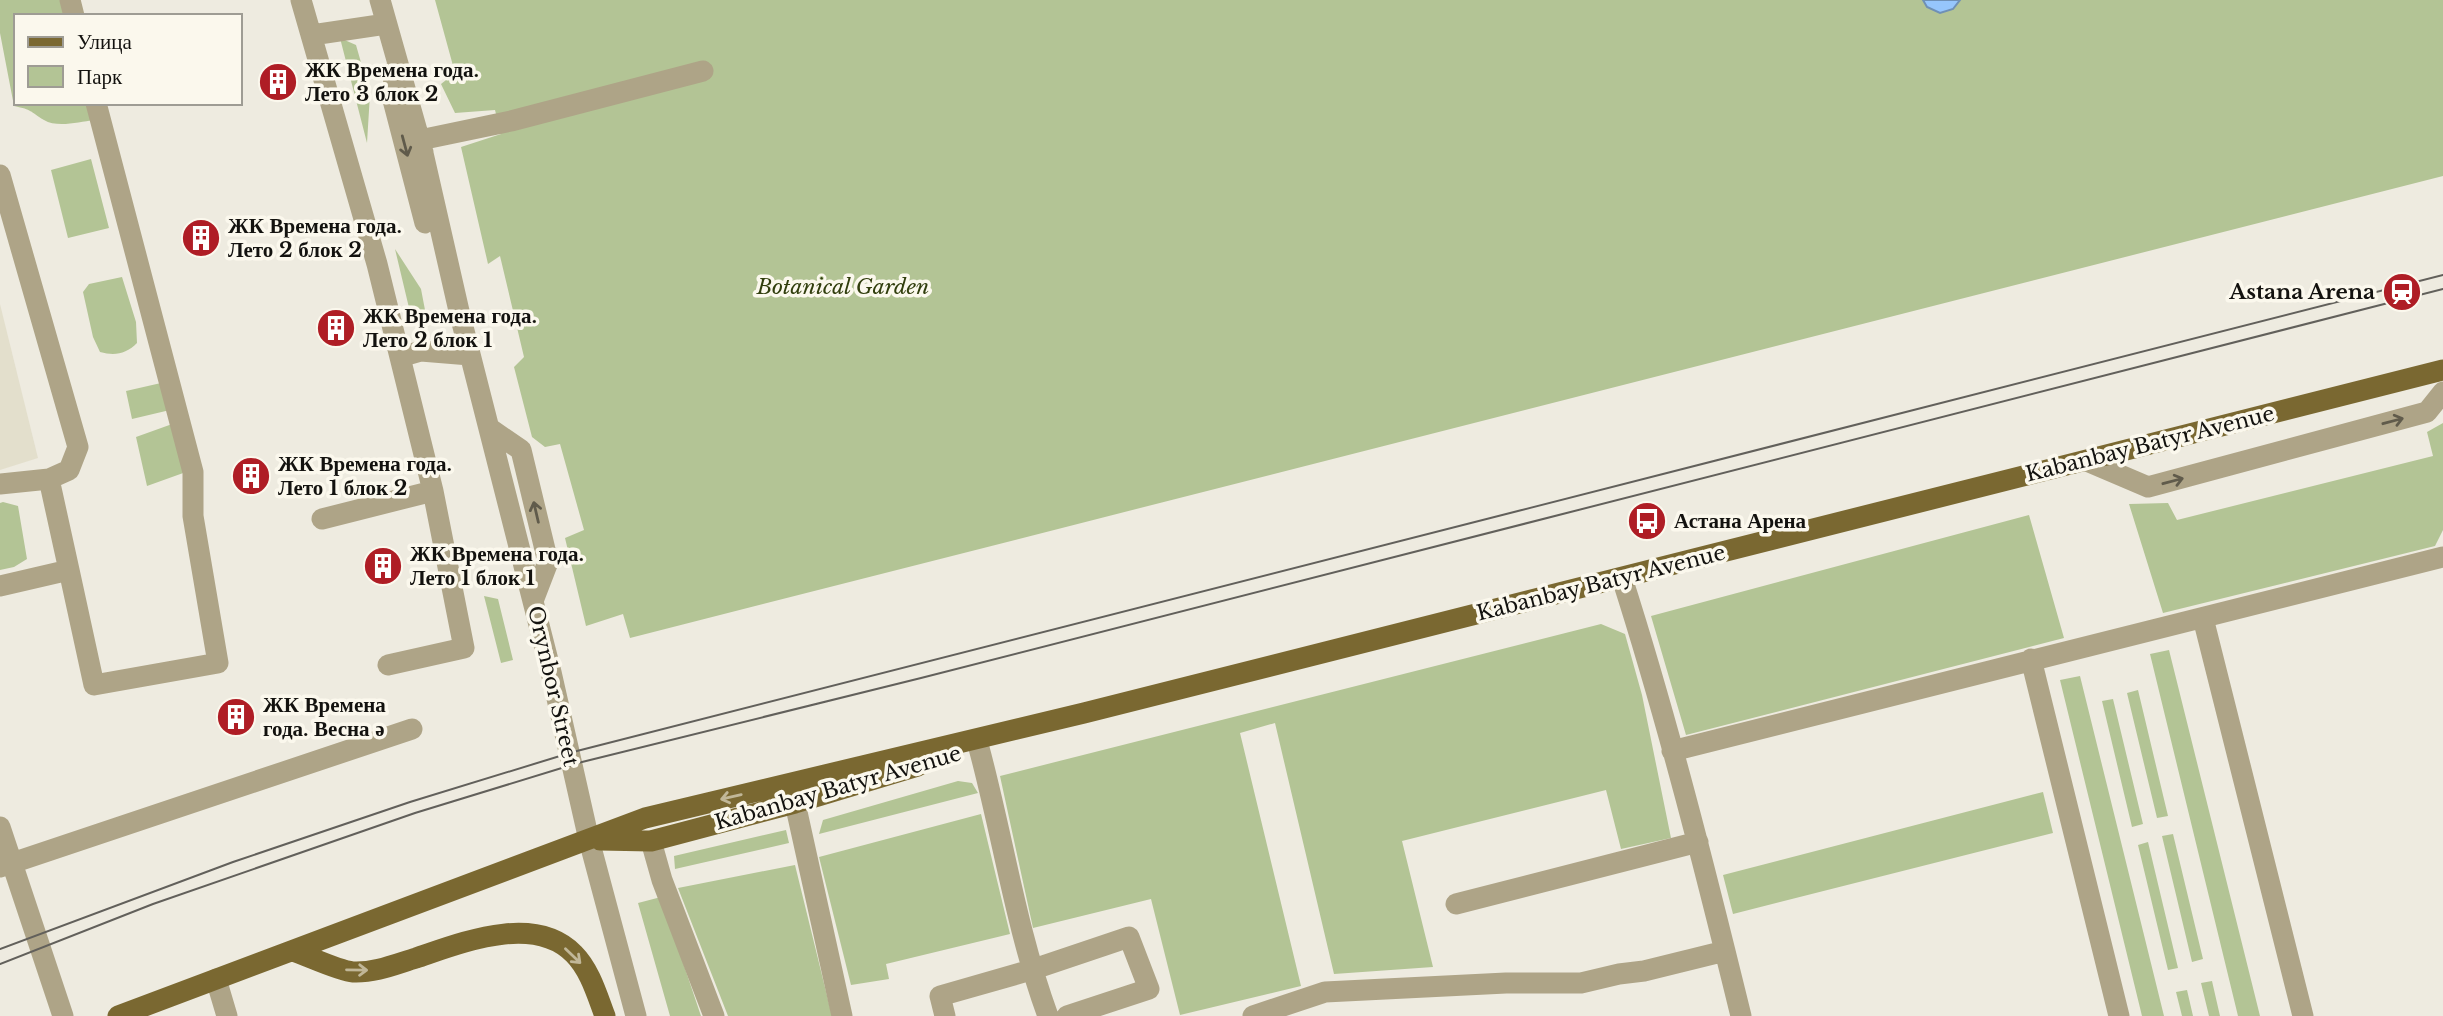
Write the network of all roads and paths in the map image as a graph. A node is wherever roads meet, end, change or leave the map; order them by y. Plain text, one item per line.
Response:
1 (302, 0) edge
2 (380, 0) edge
3 (386, 24) junction
4 (312, 35) junction
5 (395, 55) junction
6 (704, 71) dead end
7 (97, 105) edge
8 (420, 140) junction
9 (0, 175) edge
10 (454, 290) junction
11 (471, 355) junction
12 (400, 357) junction
13 (2443, 370) edge
14 (2443, 392) edge
15 (2087, 461) junction
16 (49, 479) junction
17 (0, 484) edge
18 (433, 491) junction
19 (323, 519) dead end
20 (2443, 557) edge
21 (69, 570) junction
22 (1622, 578) junction
23 (0, 586) edge
24 (2203, 618) junction
25 (2031, 659) junction
26 (388, 665) dead end
27 (1084, 713) junction
28 (412, 729) dead end
29 (979, 748) junction
30 (1672, 751) junction
31 (795, 803) junction
32 (0, 827) edge
33 (589, 840) junction
34 (651, 841) junction
35 (1698, 842) junction
36 (6, 865) edge
37 (1456, 904) dead end
38 (293, 951) junction
39 (1725, 951) junction
40 (1031, 970) junction
41 (216, 979) junction
42 (63, 1016) edge
43 (118, 1016) edge
44 (226, 1016) edge
45 (605, 1016) edge
46 (636, 1016) edge
47 (714, 1016) edge
48 (842, 1016) edge
49 (945, 1016) edge
50 (1048, 1016) edge
51 (1068, 1016) edge
52 (1253, 1016) edge
53 (1741, 1016) edge
54 (2119, 1016) edge
55 (2303, 1016) edge

1 - 4 street
2 - 3 street, Orynbor Street
3 - 4 street
3 - 5 street, Orynbor Street
4 - 12 street
5 - 8 street, Orynbor Street
5 -> 10 street
6 - 8 street
7 - 21 street
8 - 10 street, Orynbor Street
8 - 11 street, Orynbor Street
9 - 16 street
10 - 11 street, Orynbor Street
11 - 12 street
11 - 33 street, Orynbor Street
12 - 18 street
13 - 15 main road, Kabanbay Batyr Avenue
15 -> 14 street
15 - 22 main road, Kabanbay Batyr Avenue
16 - 17 street
16 - 21 street
18 - 19 street
18 - 26 street
20 - 24 street
21 - 23 street
22 - 27 main road, Kabanbay Batyr Avenue
22 - 30 street
24 - 25 street
24 - 55 street
25 - 30 street
25 - 54 street
27 - 29 main road, Kabanbay Batyr Avenue
27 -> 33 main road, Kabanbay Batyr Avenue
28 - 36 street
29 - 31 main road, Kabanbay Batyr Avenue
29 - 40 street
30 - 35 street
31 - 34 main road, Kabanbay Batyr Avenue
31 - 48 street
32 - 36 street
33 - 34 main road, Kabanbay Batyr Avenue
33 - 38 main road, Kabanbay Batyr Avenue
33 - 46 street, Orynbor Street
34 - 47 street
35 - 37 street
35 - 39 street
36 - 42 street
38 - 41 main road, Kabanbay Batyr Avenue
38 -> 45 main road
39 - 52 street
39 - 53 street
40 - 49 street
40 - 50 street
40 - 51 street
41 - 43 main road, Kabanbay Batyr Avenue
41 - 44 street

